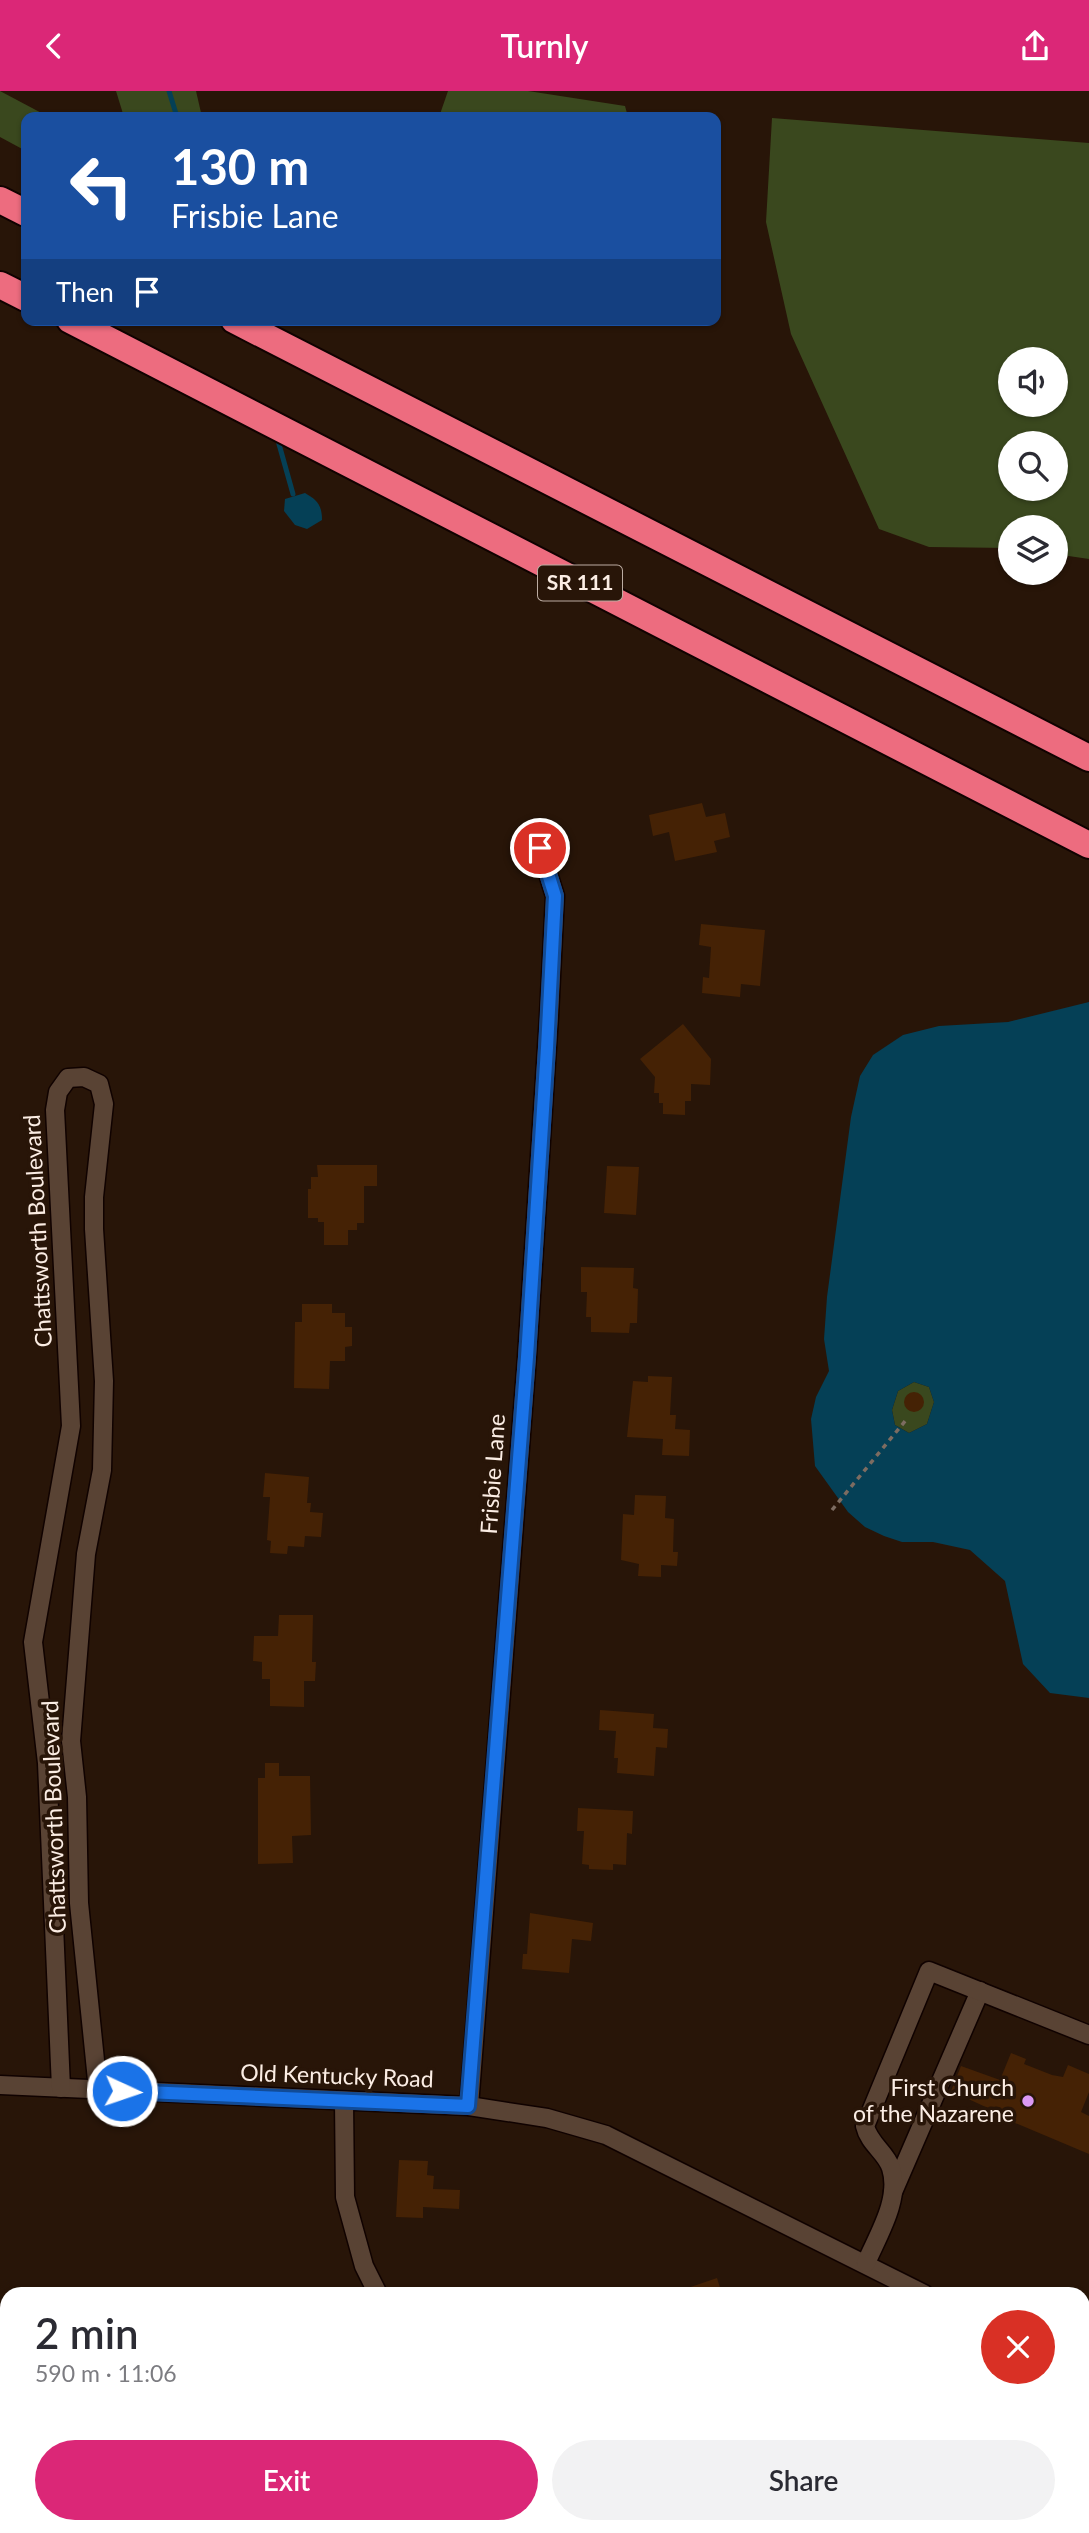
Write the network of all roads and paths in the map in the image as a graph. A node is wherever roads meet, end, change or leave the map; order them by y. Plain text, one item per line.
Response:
1 (0, 200) edge
2 (21, 210) edge
3 (0, 285) edge
4 (21, 296) edge
5 (82, 326) edge
6 (246, 326) edge
7 (1089, 758) edge
8 (1089, 845) edge
9 (540, 848) dead end
10 (906, 1420) dead end
11 (832, 1510) dead end
12 (980, 1990) junction
13 (1089, 2035) edge
14 (0, 2085) edge
15 (61, 2088) junction
16 (98, 2090) junction
17 (344, 2101) junction
18 (468, 2106) junction
19 (893, 2192) junction
20 (866, 2263) junction
21 (374, 2287) edge
22 (912, 2287) edge

1 - 2 highway
3 - 4 highway
5 - 8 highway, SR 111
6 - 7 highway
9 - 18 street, Frisbie Lane
10 - 11 path
12 - 13 street
12 - 19 street
12 - 19 street
14 - 15 street, Old Kentucky Road
15 - 16 street, Old Kentucky Road
15 - 16 street, Chattsworth Boulevard
16 - 17 street, Old Kentucky Road
17 - 18 street, Old Kentucky Road
17 - 21 street
18 - 20 street, Old Kentucky Road
19 - 20 street
20 - 22 street, Old Kentucky Road

